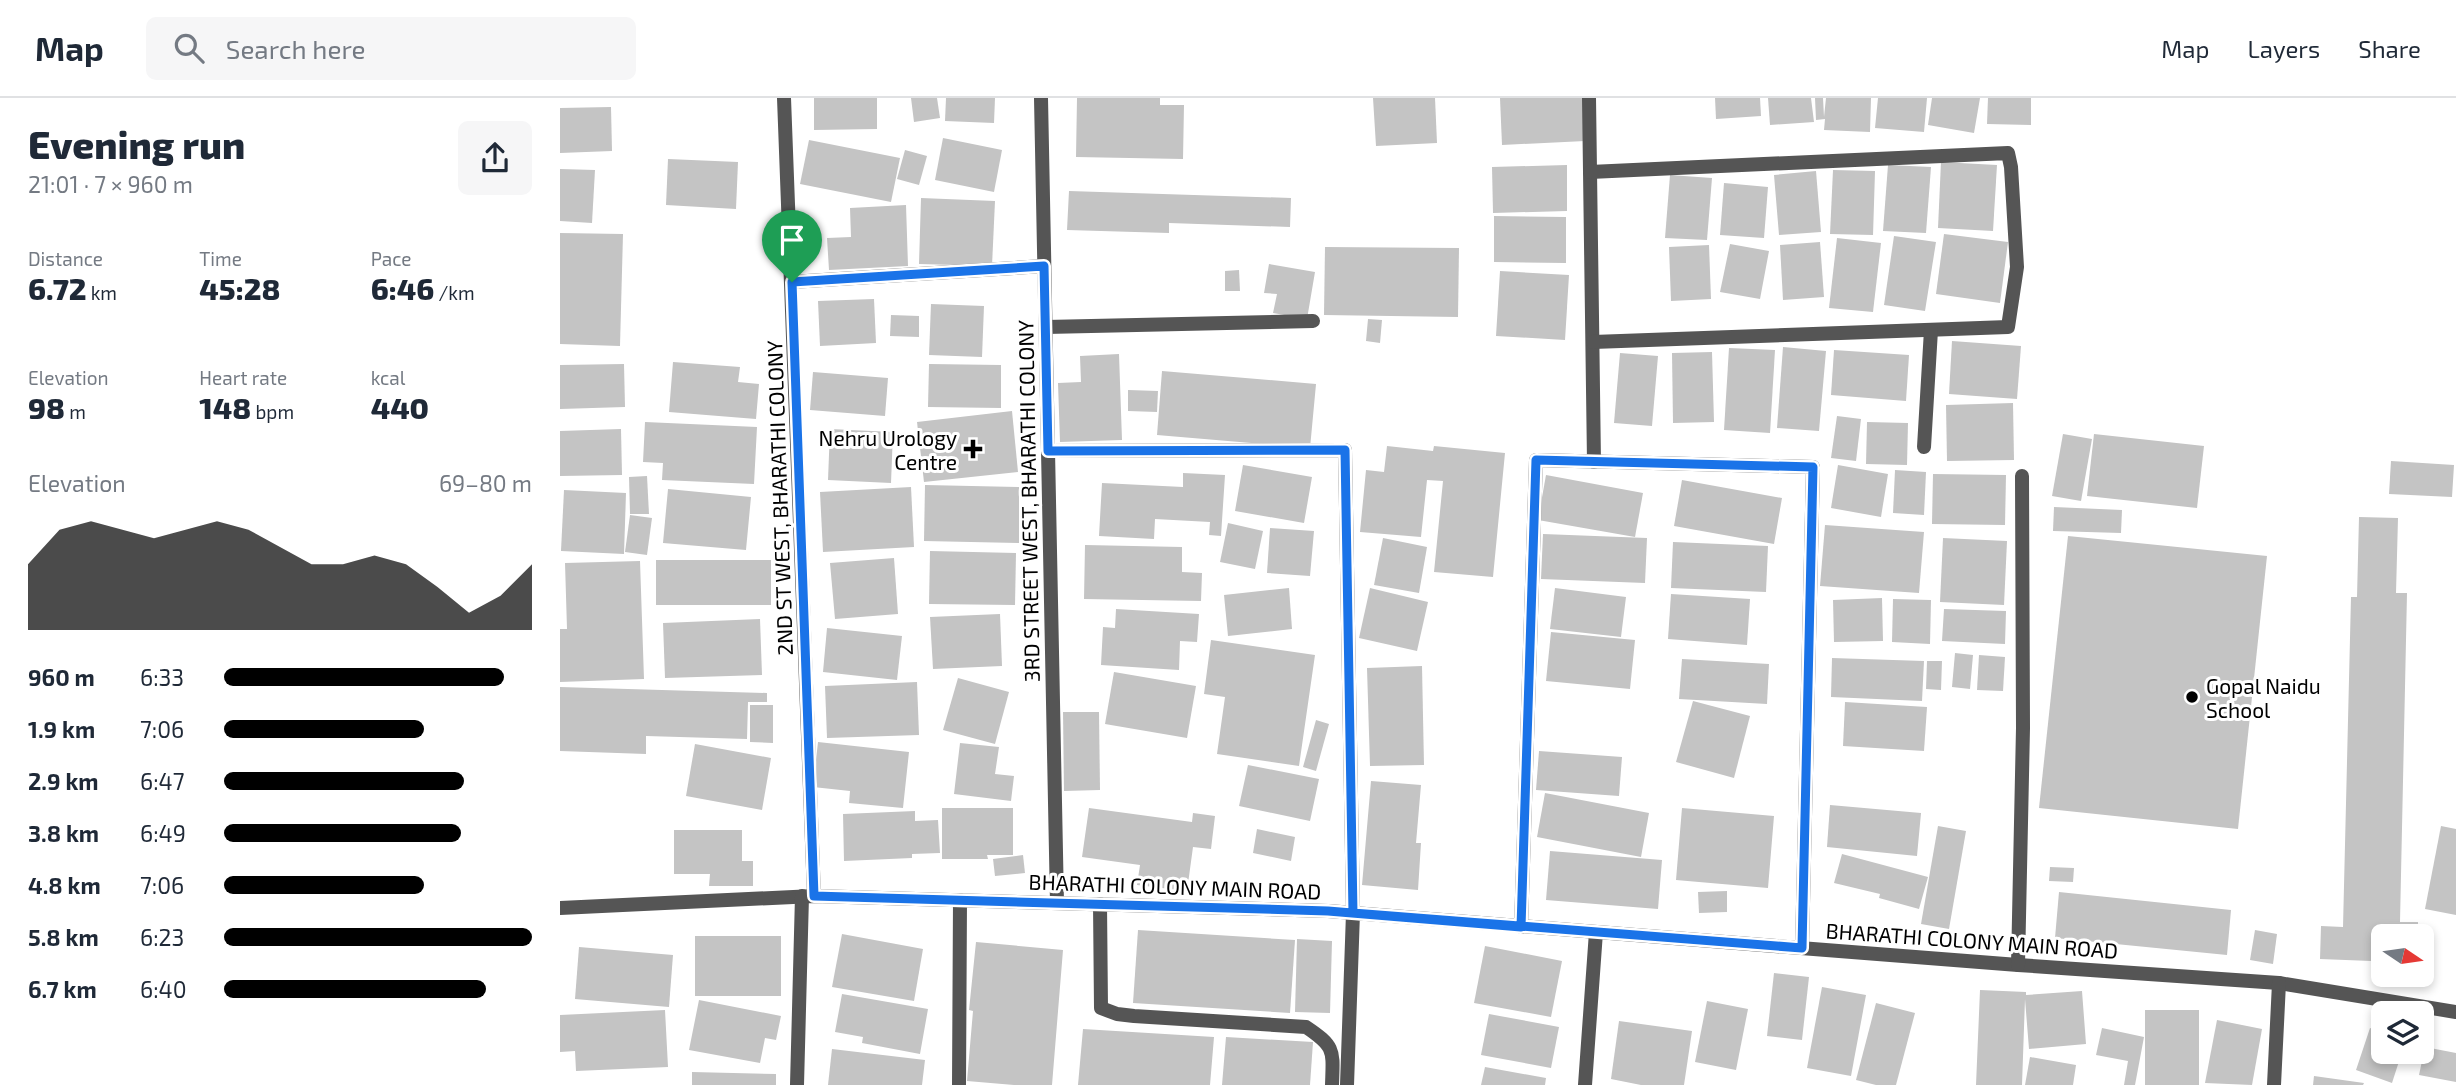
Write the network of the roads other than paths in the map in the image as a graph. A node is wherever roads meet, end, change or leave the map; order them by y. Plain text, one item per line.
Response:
1 (784, 98) edge
2 (1041, 98) edge
3 (1589, 98) edge
4 (1590, 172) junction
5 (1044, 266) junction
6 (792, 282) junction
7 (1313, 321) dead end
8 (1046, 327) junction
9 (1931, 330) junction
10 (1592, 342) junction
11 (1924, 447) dead end
12 (1048, 451) junction
13 (1594, 462) junction
14 (2022, 476) dead end
15 (808, 896) junction
16 (960, 900) junction
17 (1057, 903) junction
18 (1100, 904) junction
19 (560, 908) edge
20 (1353, 913) junction
21 (1521, 927) junction
22 (1596, 932) junction
23 (1802, 948) junction
24 (2018, 965) junction
25 (2279, 983) junction
26 (2456, 1012) edge
27 (797, 1085) edge
28 (959, 1085) edge
29 (1332, 1085) edge
30 (1347, 1085) edge
31 (1585, 1085) edge
32 (2274, 1085) edge

1 - 6 street, 2ND ST WEST, BHARATHI COLONY
2 - 5 street, 3RD STREET WEST, BHARATHI COLONY
3 - 4 street
4 - 9 street
4 - 10 street
5 - 6 street
5 - 8 street, 3RD STREET WEST, BHARATHI COLONY
6 - 15 street, 2ND ST WEST, BHARATHI COLONY
7 - 8 street
8 - 12 street, 3RD STREET WEST, BHARATHI COLONY
9 - 10 street
9 - 11 street
10 - 13 street
12 - 17 street, 3RD STREET WEST, BHARATHI COLONY
12 - 20 street
13 - 21 street
13 - 23 street
14 - 24 street
15 - 16 street, BHARATHI COLONY MAIN ROAD
15 - 19 street, BHARATHI COLONY MAIN ROAD
15 - 27 street, 2ND ST WEST, BHARATHI COLONY
16 - 17 street, BHARATHI COLONY MAIN ROAD
16 - 28 street
17 - 18 street, BHARATHI COLONY MAIN ROAD
18 - 20 street, BHARATHI COLONY MAIN ROAD
18 - 29 street
20 - 21 street, BHARATHI COLONY MAIN ROAD
20 - 30 street
21 - 22 street, BHARATHI COLONY MAIN ROAD
22 - 23 street, BHARATHI COLONY MAIN ROAD
22 - 31 street
23 - 24 street, BHARATHI COLONY MAIN ROAD
24 - 25 street, BHARATHI COLONY MAIN ROAD
25 - 26 street, BHARATHI COLONY MAIN ROAD
25 - 32 street

